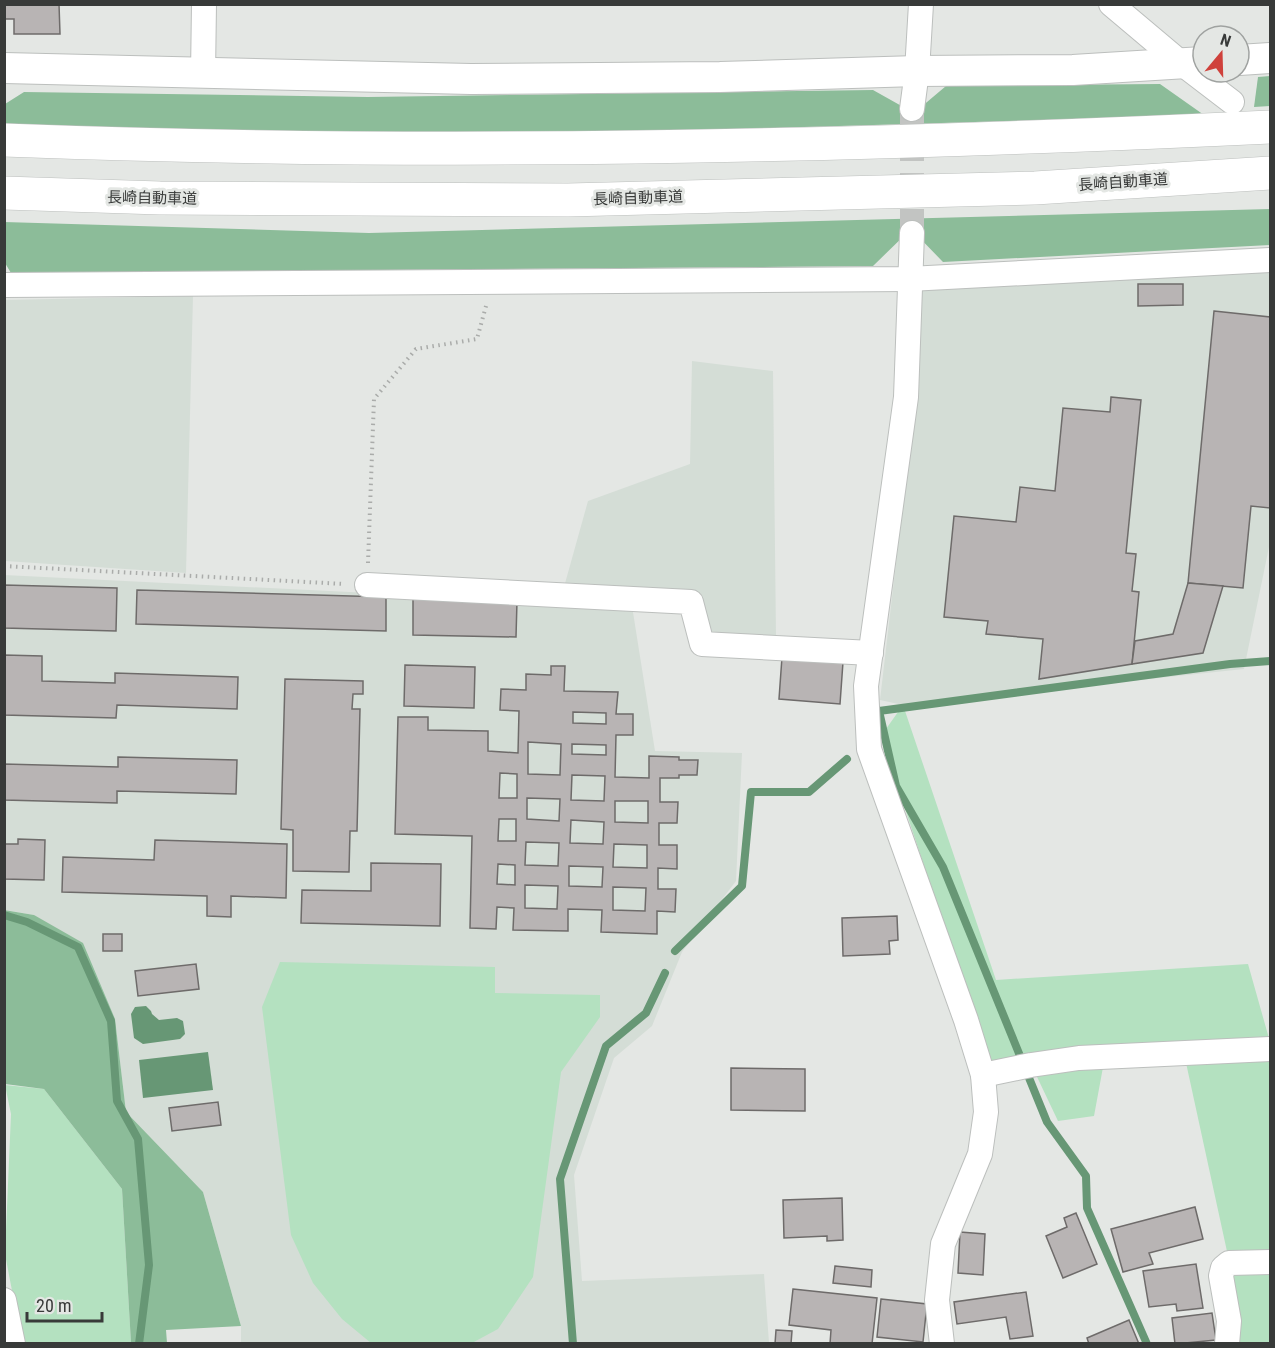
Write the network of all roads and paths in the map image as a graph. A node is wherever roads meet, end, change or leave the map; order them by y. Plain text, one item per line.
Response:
1 (204, 4) edge
2 (921, 4) edge
3 (1111, 4) edge
4 (1270, 58) edge
5 (1251, 59) edge
6 (1191, 61) edge
7 (1191, 62) edge
8 (4, 68) edge
9 (917, 70) junction
10 (203, 74) junction
11 (1214, 84) edge
12 (1232, 102) dead end
13 (912, 109) tunnel mouth
14 (1270, 127) edge
15 (4, 140) edge
16 (1270, 173) edge
17 (4, 193) edge
18 (912, 233) tunnel mouth
19 (1270, 260) edge
20 (909, 279) junction
21 (493, 282) junction
22 (4, 285) edge
23 (4, 566) edge
24 (367, 585) junction
25 (871, 653) junction
26 (1270, 1049) edge
27 (983, 1075) junction
28 (1270, 1262) edge
29 (4, 1300) edge
30 (13, 1344) edge
31 (942, 1344) edge
32 (1227, 1344) edge

1 - 10 street
2 - 9 street
3 - 6 street
4 - 5 street
7 - 9 street
8 - 10 street
9 - 10 street
9 - 13 street
11 - 12 street
14 - 15 highway
16 - 17 highway, 長崎自動車道
18 - 20 street
19 - 20 street
20 - 21 street
20 - 25 street
21 - 22 street
21 - 24 path
23 - 24 path
24 - 25 street
25 - 27 street
26 - 27 street
27 - 31 street
28 - 32 street
29 - 30 street

